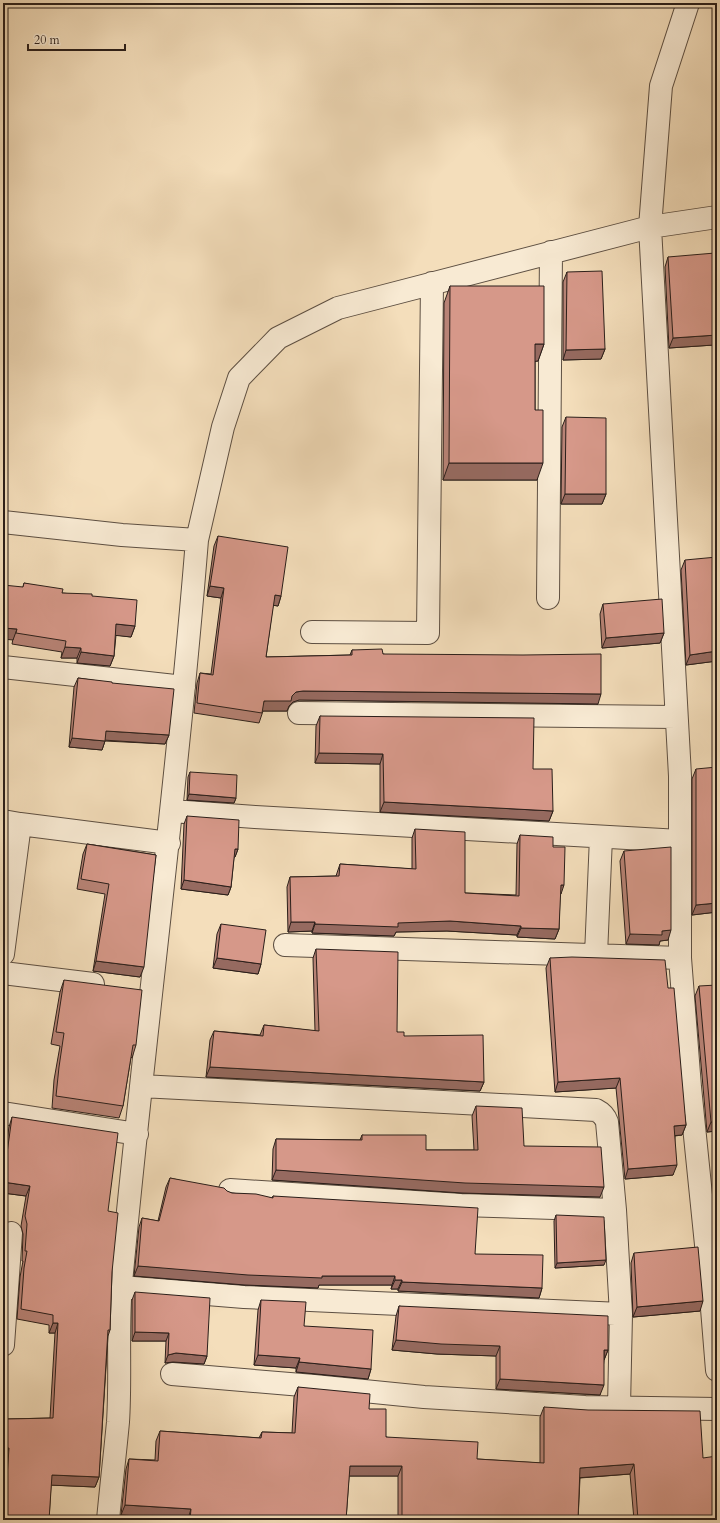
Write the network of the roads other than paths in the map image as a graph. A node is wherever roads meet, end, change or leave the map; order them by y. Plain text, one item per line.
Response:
1 (688, 3) edge
2 (717, 217) edge
3 (650, 227) junction
4 (551, 252) junction
5 (432, 283) junction
6 (3, 522) edge
7 (197, 540) junction
8 (548, 598) dead end
9 (312, 632) dead end
10 (3, 667) edge
11 (184, 686) junction
12 (299, 713) dead end
13 (676, 717) junction
14 (172, 811) junction
15 (12, 822) edge
16 (601, 837) junction
17 (680, 841) junction
18 (169, 843) junction
19 (285, 945) dead end
20 (3, 954) edge
21 (596, 955) junction
22 (680, 958) junction
23 (3, 973) edge
24 (152, 991) junction
25 (141, 1086) junction
26 (3, 1113) edge
27 (137, 1134) junction
28 (230, 1190) dead end
29 (615, 1210) junction
30 (11, 1233) dead end
31 (121, 1287) junction
32 (621, 1314) junction
33 (3, 1345) edge
34 (717, 1370) edge
35 (172, 1374) dead end
36 (619, 1407) junction
37 (717, 1409) edge
38 (108, 1520) edge

1 - 3 street
2 - 3 street
3 - 4 street
3 - 13 street
4 - 5 street
4 - 8 street
5 - 7 street
5 - 9 street
6 - 7 street
7 - 11 street
10 - 11 street
11 - 14 street
12 - 13 street
13 - 17 street
14 - 16 street
14 - 18 street
15 - 18 street
15 - 20 street
16 - 17 street
16 - 21 street
17 - 22 street
18 - 24 street
19 - 21 street
21 - 22 street
22 - 34 street
23 - 24 street
24 - 25 street
25 - 27 street
25 - 29 street
26 - 27 street
27 - 31 street
28 - 29 street
29 - 32 street
30 - 33 street
31 - 32 street
31 - 38 street
32 - 36 street
35 - 36 street
36 - 37 street

